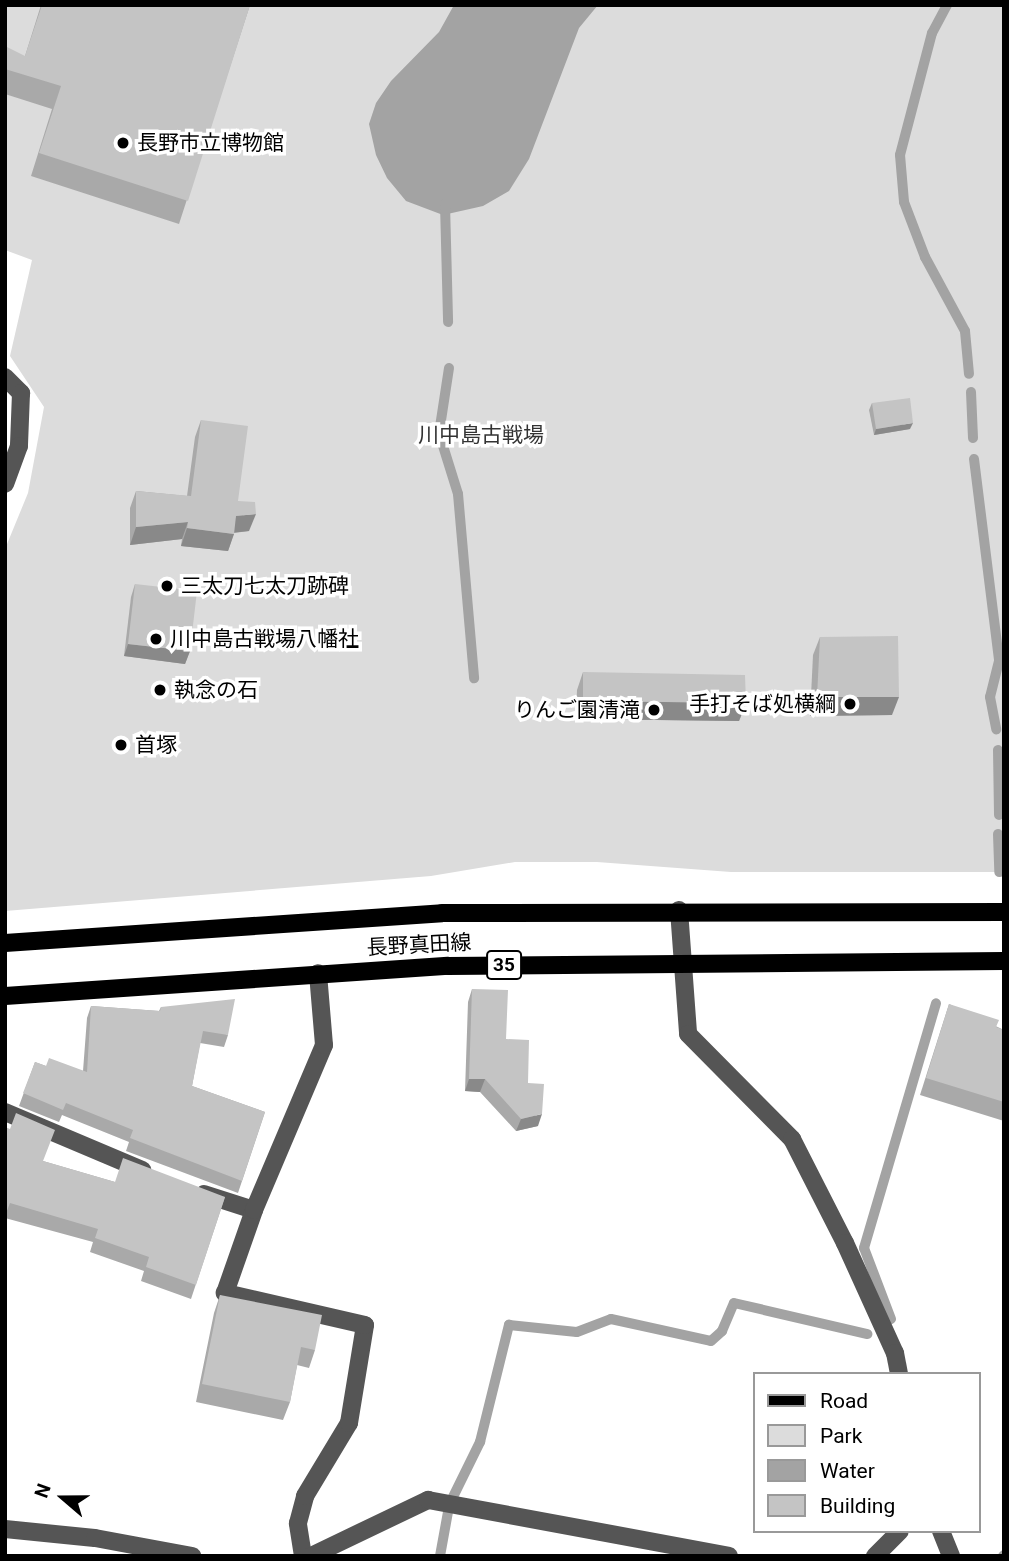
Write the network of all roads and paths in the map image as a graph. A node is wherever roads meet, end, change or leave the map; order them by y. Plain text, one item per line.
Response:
1 (5, 377) edge
2 (5, 484) edge
3 (679, 910) junction
4 (1004, 912) edge
5 (5, 943) edge
6 (680, 961) junction
7 (1004, 961) edge
8 (318, 973) junction
9 (5, 996) edge
10 (5, 1112) edge
11 (156, 1175) edge
12 (181, 1186) edge
13 (254, 1210) junction
14 (900, 1372) edge
15 (5, 1529) edge
16 (898, 1533) edge
17 (942, 1533) edge
18 (192, 1556) edge
19 (303, 1556) edge
20 (311, 1556) edge
21 (729, 1556) edge
22 (875, 1556) edge
23 (951, 1556) edge

1 - 2 street
3 - 4 main road, 長野真田線
3 - 5 main road, 長野真田線
3 - 6 street
6 - 7 main road, 長野真田線 / 35
6 - 8 main road, 長野真田線 / 35
6 - 14 street
8 - 9 main road, 長野真田線 / 35
8 - 13 street
10 - 11 street
12 - 13 street
13 - 19 street
15 - 18 street
16 - 22 street
17 - 23 street
20 - 21 street

